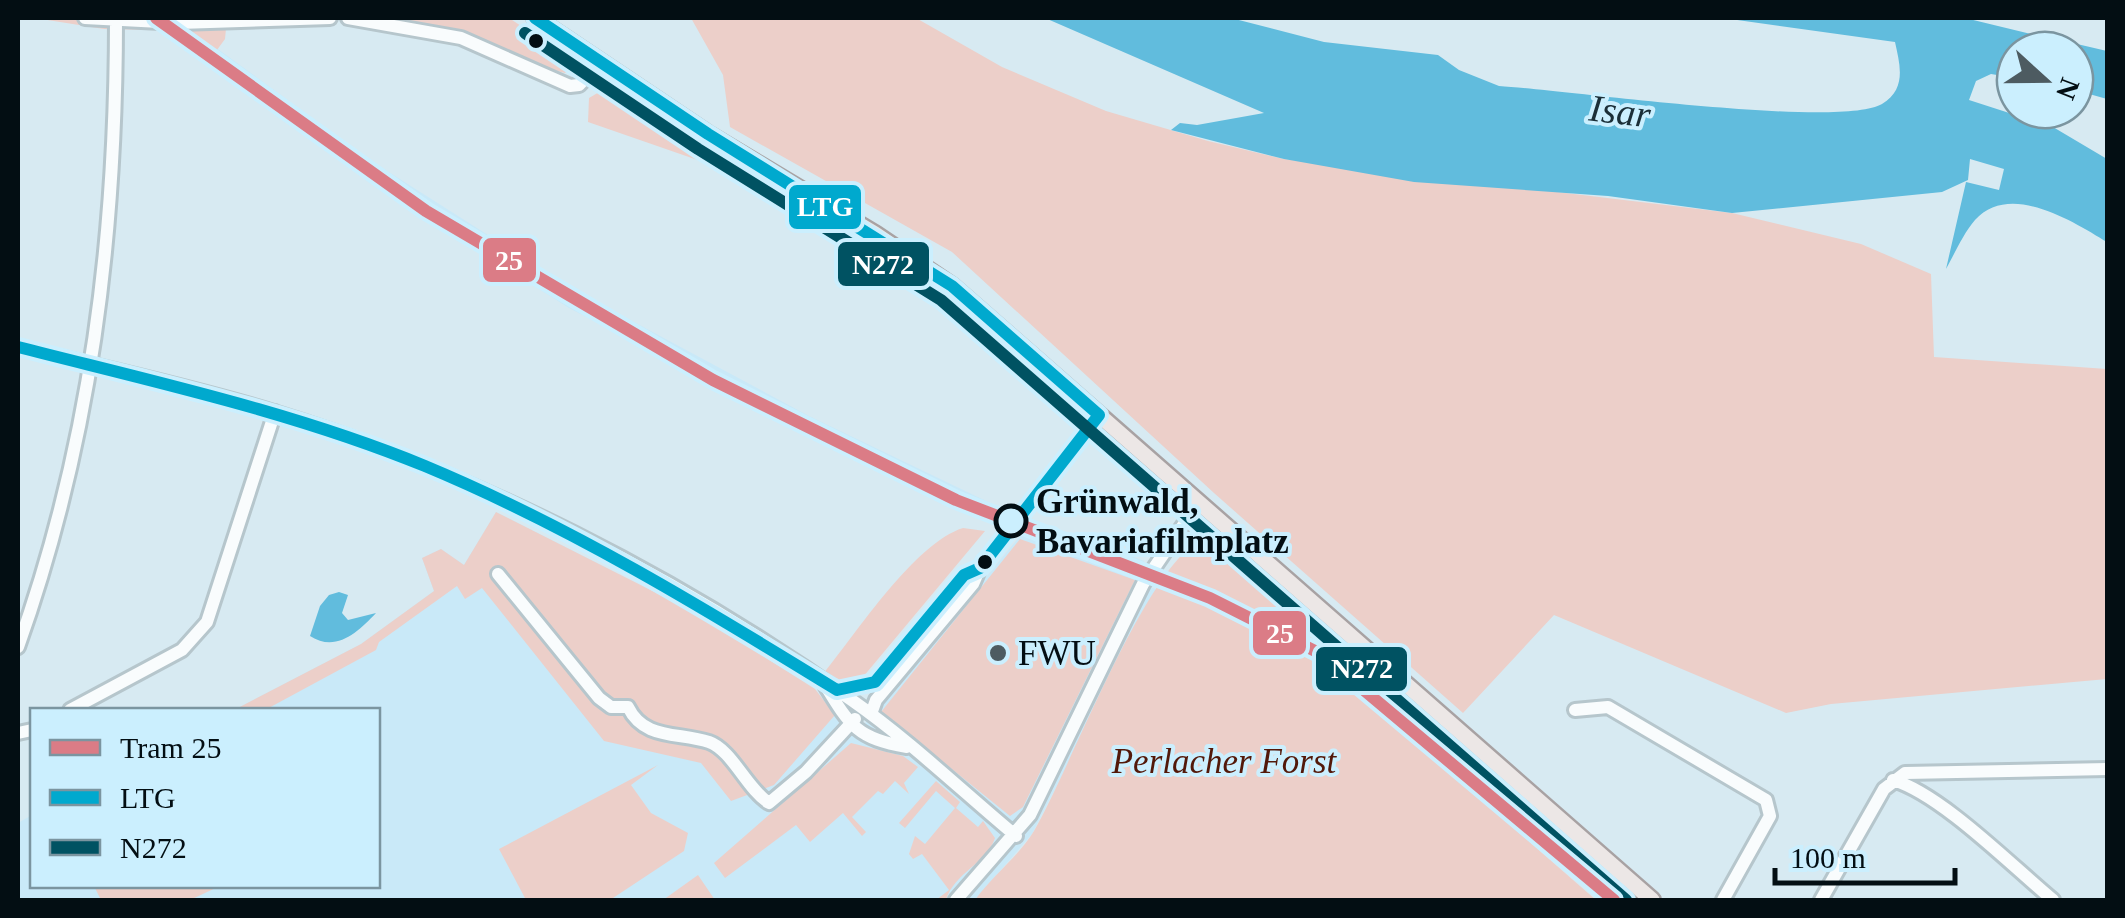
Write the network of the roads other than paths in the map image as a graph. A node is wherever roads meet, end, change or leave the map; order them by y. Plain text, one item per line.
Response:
1 (85, 18) edge
2 (330, 18) edge
3 (348, 18) edge
4 (535, 18) edge
5 (116, 20) junction
6 (215, 20) edge
7 (601, 62) junction
8 (18, 347) edge
9 (92, 366) junction
10 (1093, 410) junction
11 (275, 412) junction
12 (1199, 502) junction
13 (980, 568) junction
14 (498, 574) dead end
15 (18, 647) edge
16 (830, 686) junction
17 (852, 700) junction
18 (74, 708) edge
19 (1575, 710) dead end
20 (871, 714) junction
21 (852, 722) junction
22 (892, 733) junction
23 (910, 748) junction
24 (2108, 769) edge
25 (1893, 780) junction
26 (1016, 836) junction
27 (956, 900) edge
28 (1652, 900) edge
29 (1723, 900) edge
30 (1821, 900) edge
31 (2053, 900) edge

1 - 5 street
2 - 6 street
3 - 7 street
4 - 7 main road
5 - 6 street
5 - 9 street
7 - 10 main road
8 - 9 street
9 - 11 street
9 - 15 street
10 - 12 main road
10 - 13 street
11 - 16 street
11 - 18 street
12 - 26 street
12 - 28 main road
13 - 16 street
13 - 20 street
14 - 21 street
16 - 17 street
16 - 21 street
17 - 20 street
17 - 21 street
19 - 29 street
20 - 22 street
21 - 22 street
21 - 23 street
22 - 23 street
23 - 26 street
24 - 25 street
25 - 30 street
25 - 31 street
26 - 27 street

